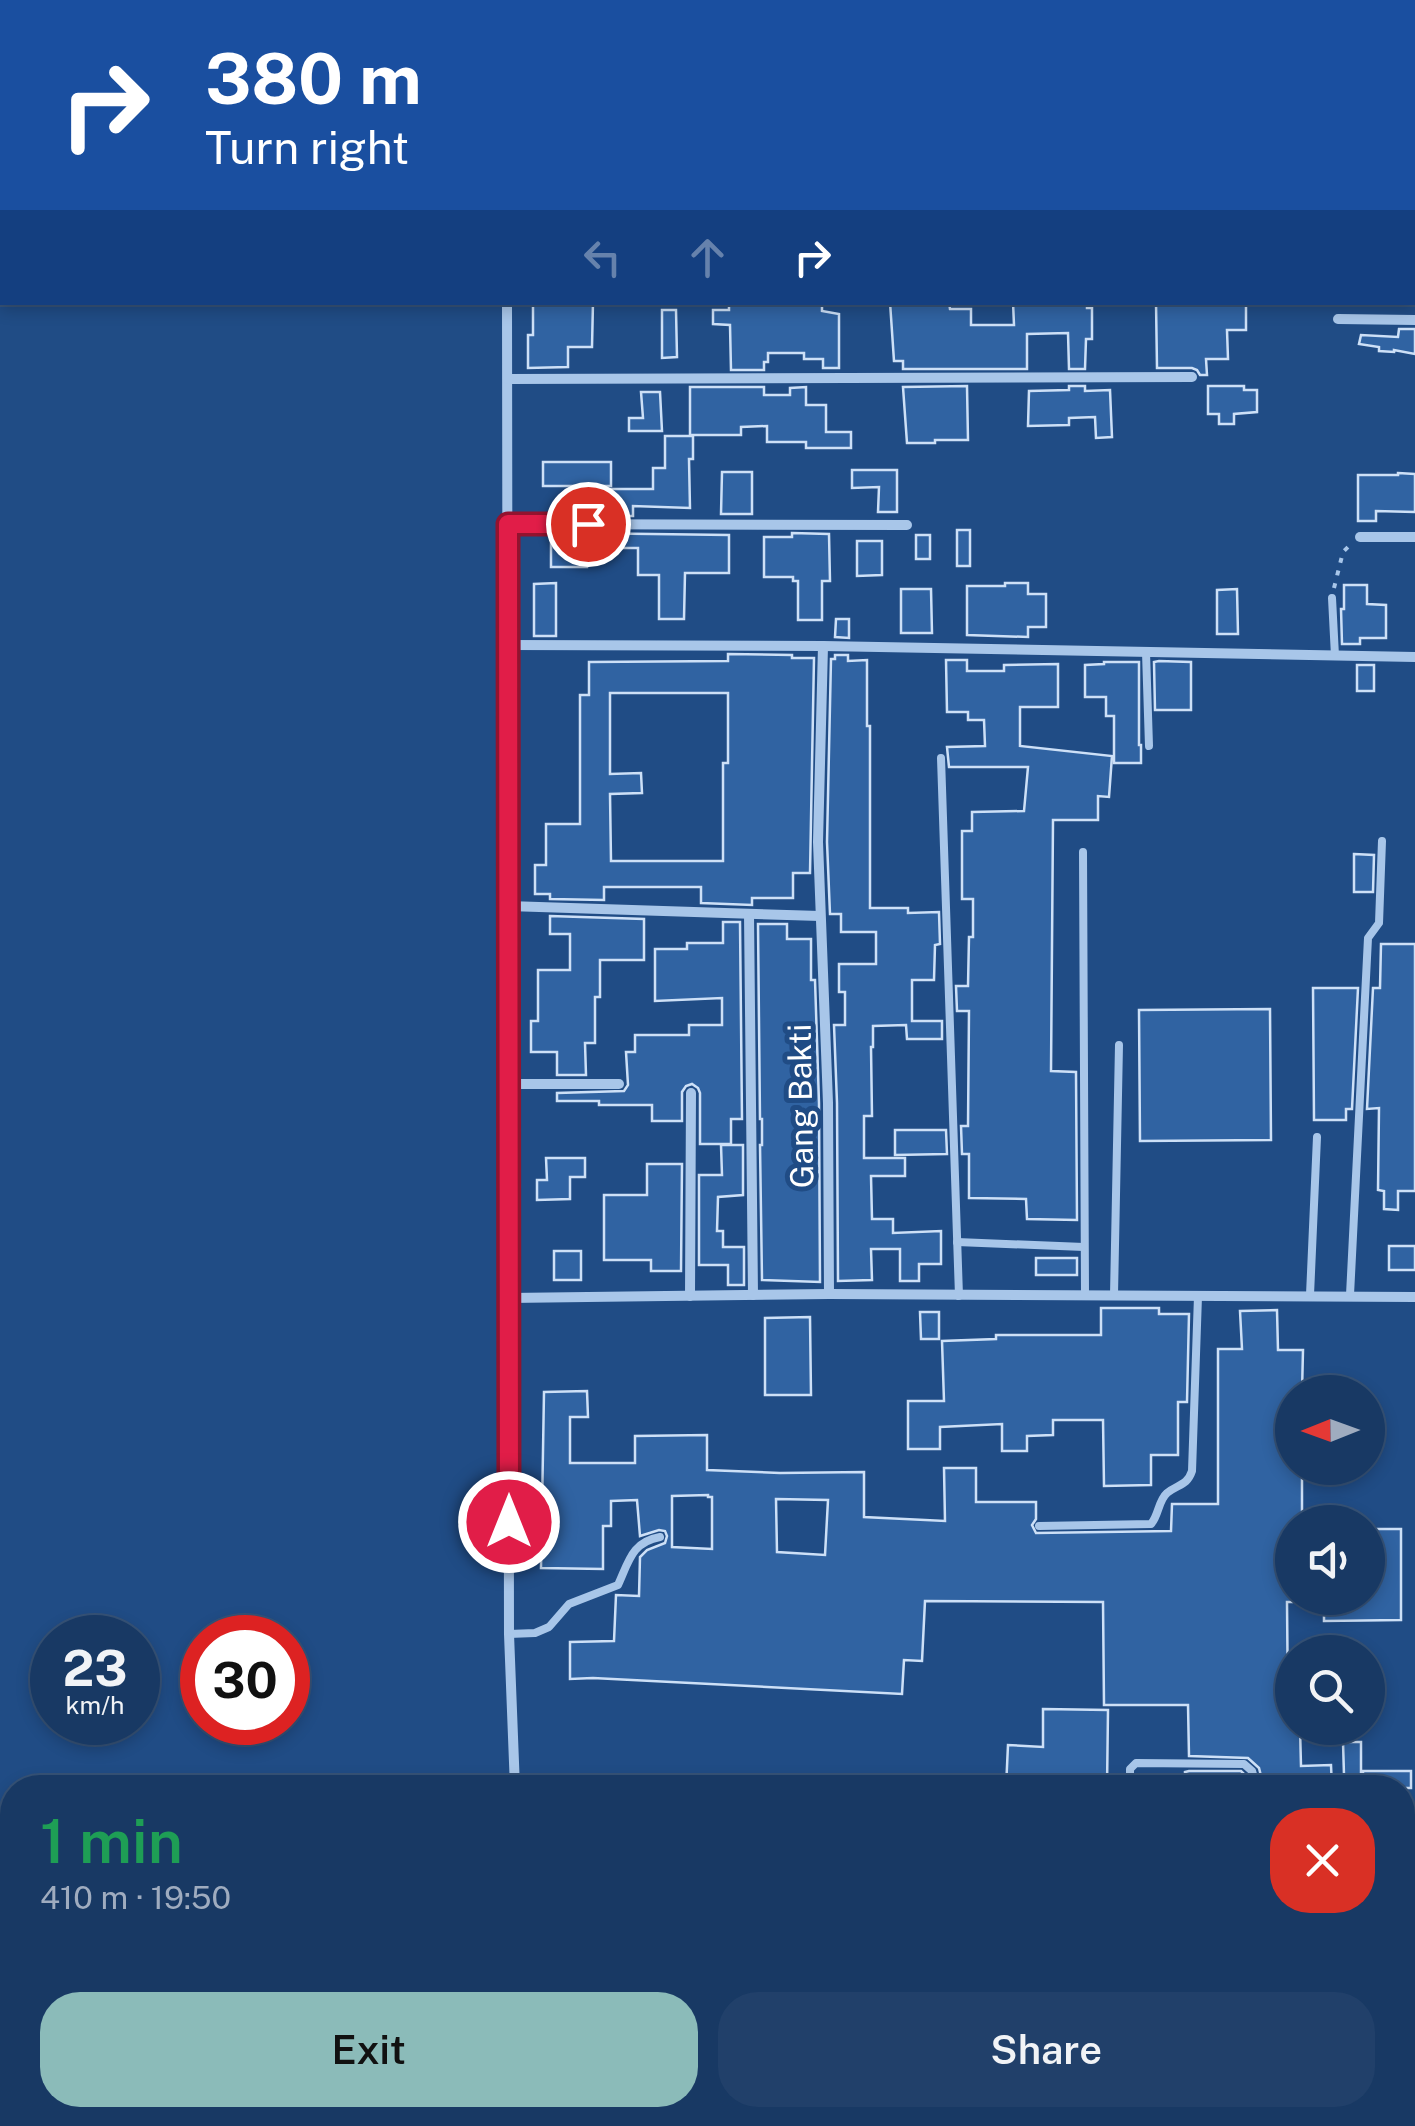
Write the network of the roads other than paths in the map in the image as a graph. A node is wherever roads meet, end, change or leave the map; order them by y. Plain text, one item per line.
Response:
1 (507, 305) edge
2 (1338, 319) dead end
3 (1415, 320) edge
4 (1192, 377) dead end
5 (508, 379) junction
6 (508, 524) junction
7 (908, 525) dead end
8 (1360, 537) road end
9 (1415, 537) edge
10 (1332, 598) road end
11 (507, 645) junction
12 (823, 646) junction
13 (1146, 652) junction
14 (1335, 656) junction
15 (1415, 657) edge
16 (1149, 746) dead end
17 (941, 758) dead end
18 (1382, 840) dead end
19 (1083, 852) dead end
20 (508, 906) junction
21 (748, 914) junction
22 (820, 916) junction
23 (1120, 1045) dead end
24 (508, 1084) junction
25 (619, 1084) dead end
26 (690, 1093) dead end
27 (1317, 1136) dead end
28 (958, 1242) junction
29 (1084, 1246) junction
30 (829, 1294) junction
31 (754, 1295) junction
32 (1085, 1295) junction
33 (1114, 1295) junction
34 (1310, 1295) junction
35 (1350, 1295) junction
36 (690, 1296) junction
37 (959, 1296) junction
38 (1198, 1296) junction
39 (1415, 1297) edge
40 (508, 1298) junction
41 (1038, 1526) dead end
42 (660, 1536) dead end
43 (509, 1634) junction
44 (514, 1775) edge
45 (1130, 1775) edge
46 (1253, 1775) edge

1 - 5 street
2 - 3 street
4 - 5 street
5 - 6 street
6 - 7 street
6 - 11 street
8 - 9 street
10 - 14 lane
11 - 12 street
11 - 20 street
12 - 13 street
12 - 22 street, Gang Bakti
13 - 14 street
13 - 16 lane
14 - 15 street
17 - 28 lane
18 - 35 lane
19 - 29 lane
20 - 21 street
20 - 24 street
21 - 22 street
21 - 31 street
22 - 30 street, Gang Bakti
23 - 33 lane
24 - 25 street
24 - 40 street
26 - 36 street
27 - 34 lane
28 - 29 lane
28 - 37 lane
29 - 32 lane
30 - 31 street
30 - 37 street
31 - 36 street
32 - 33 street
32 - 37 street
33 - 38 street
34 - 35 street
34 - 38 street
35 - 39 street
36 - 40 street
38 - 41 lane
40 - 43 street
42 - 43 lane
43 - 44 street
45 - 46 lane

